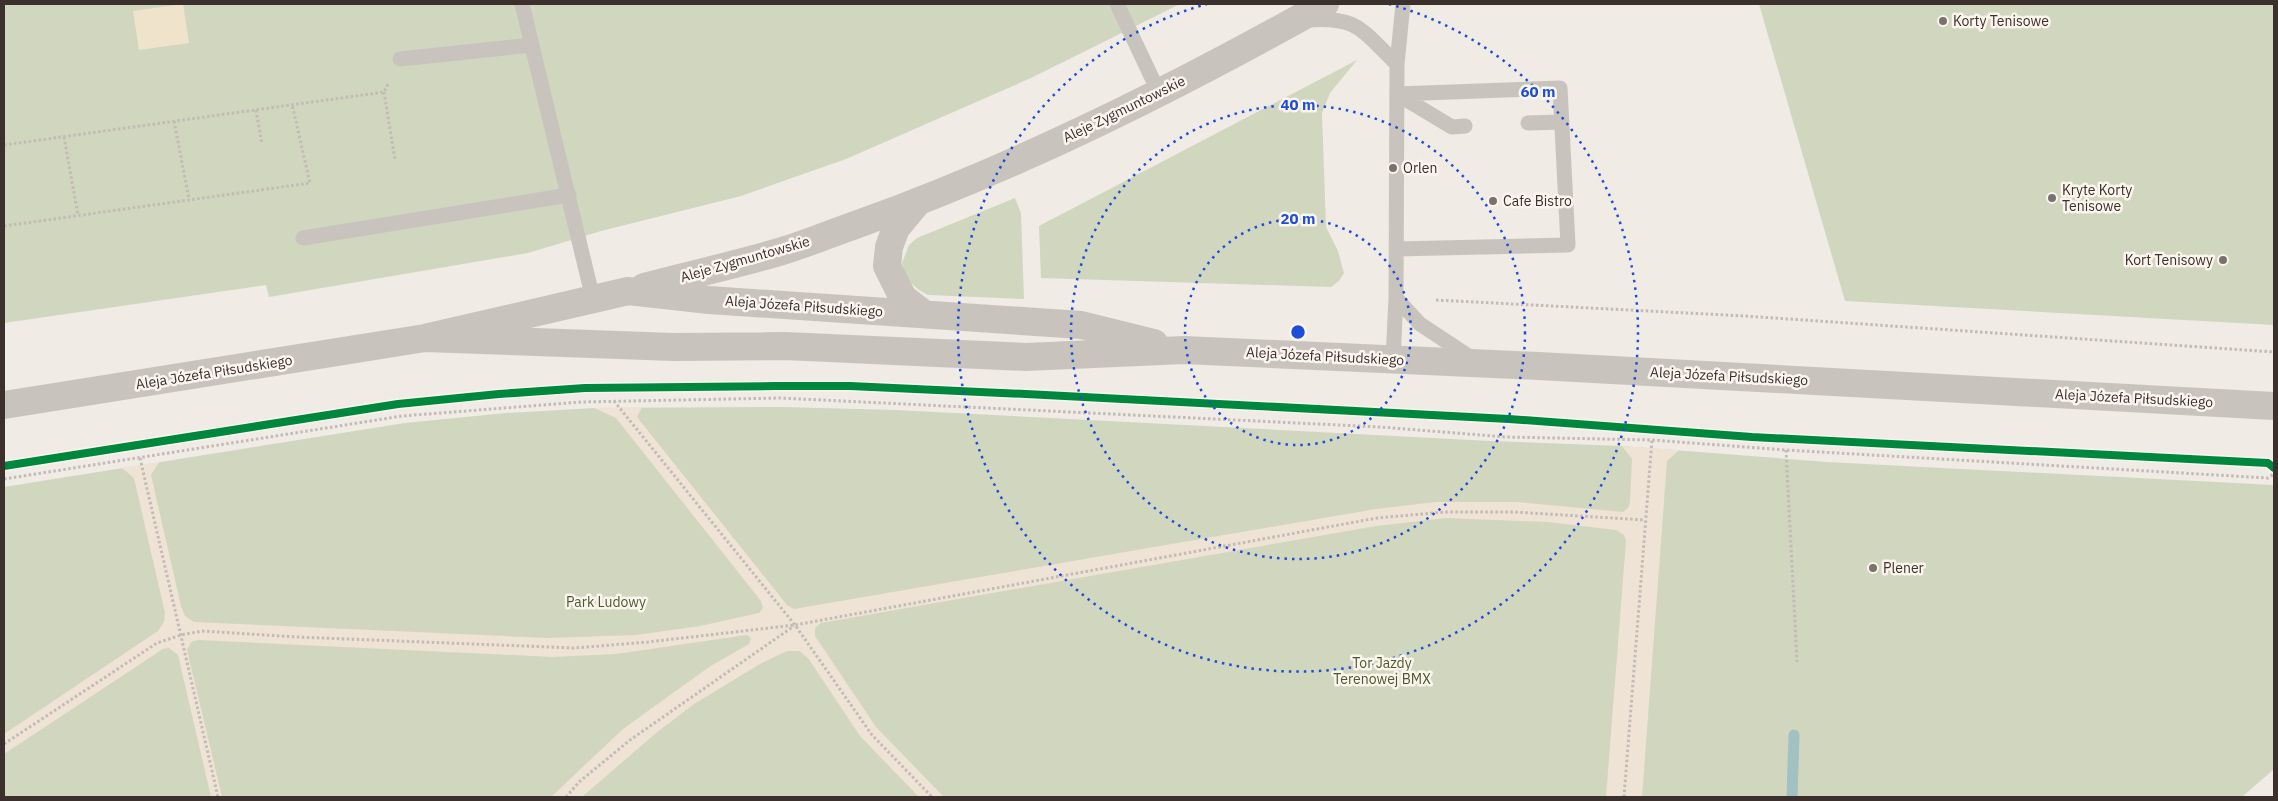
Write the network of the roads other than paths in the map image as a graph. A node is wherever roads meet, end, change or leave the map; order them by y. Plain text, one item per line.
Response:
1 (522, 4) edge
2 (1117, 4) edge
3 (1326, 4) edge
4 (1402, 7) edge
5 (1295, 21) junction
6 (532, 45) junction
7 (400, 59) road end
8 (1396, 64) junction
9 (1159, 93) junction
10 (1397, 94) junction
11 (1562, 122) junction
12 (1528, 123) dead end
13 (1465, 126) dead end
14 (569, 195) junction
15 (917, 203) junction
16 (303, 238) dead end
17 (1396, 249) junction
18 (628, 291) junction
19 (1396, 298) junction
20 (593, 299) junction
21 (924, 314) junction
22 (425, 338) junction
23 (1184, 350) junction
24 (1393, 359) junction
25 (1479, 363) junction
26 (4, 405) edge
27 (2274, 406) edge

1 - 6 lane
2 - 9 lane
3 - 5 street, Aleje Zygmuntowskie
4 - 8 lane
5 - 8 lane
5 - 9 street, Aleje Zygmuntowskie
6 - 7 lane
6 - 14 lane
8 - 10 lane
9 - 15 street, Aleje Zygmuntowskie
10 - 11 lane
10 - 13 lane
10 - 17 lane
11 - 12 lane
11 - 17 lane
14 - 16 lane
14 - 20 lane
15 - 18 street, Aleje Zygmuntowskie
15 - 21 street, Aleje Zygmuntowskie
17 - 19 lane
18 - 20 street, Aleja Józefa Piłsudskiego
18 - 21 street, Aleja Józefa Piłsudskiego
19 - 24 lane
19 - 25 lane
20 - 22 street, Aleja Józefa Piłsudskiego
21 - 23 street, Aleja Józefa Piłsudskiego
22 - 23 street, Aleja Józefa Piłsudskiego
22 - 26 street, Aleja Józefa Piłsudskiego
23 - 24 street, Aleja Józefa Piłsudskiego
24 - 25 street, Aleja Józefa Piłsudskiego
25 - 27 street, Aleja Józefa Piłsudskiego

